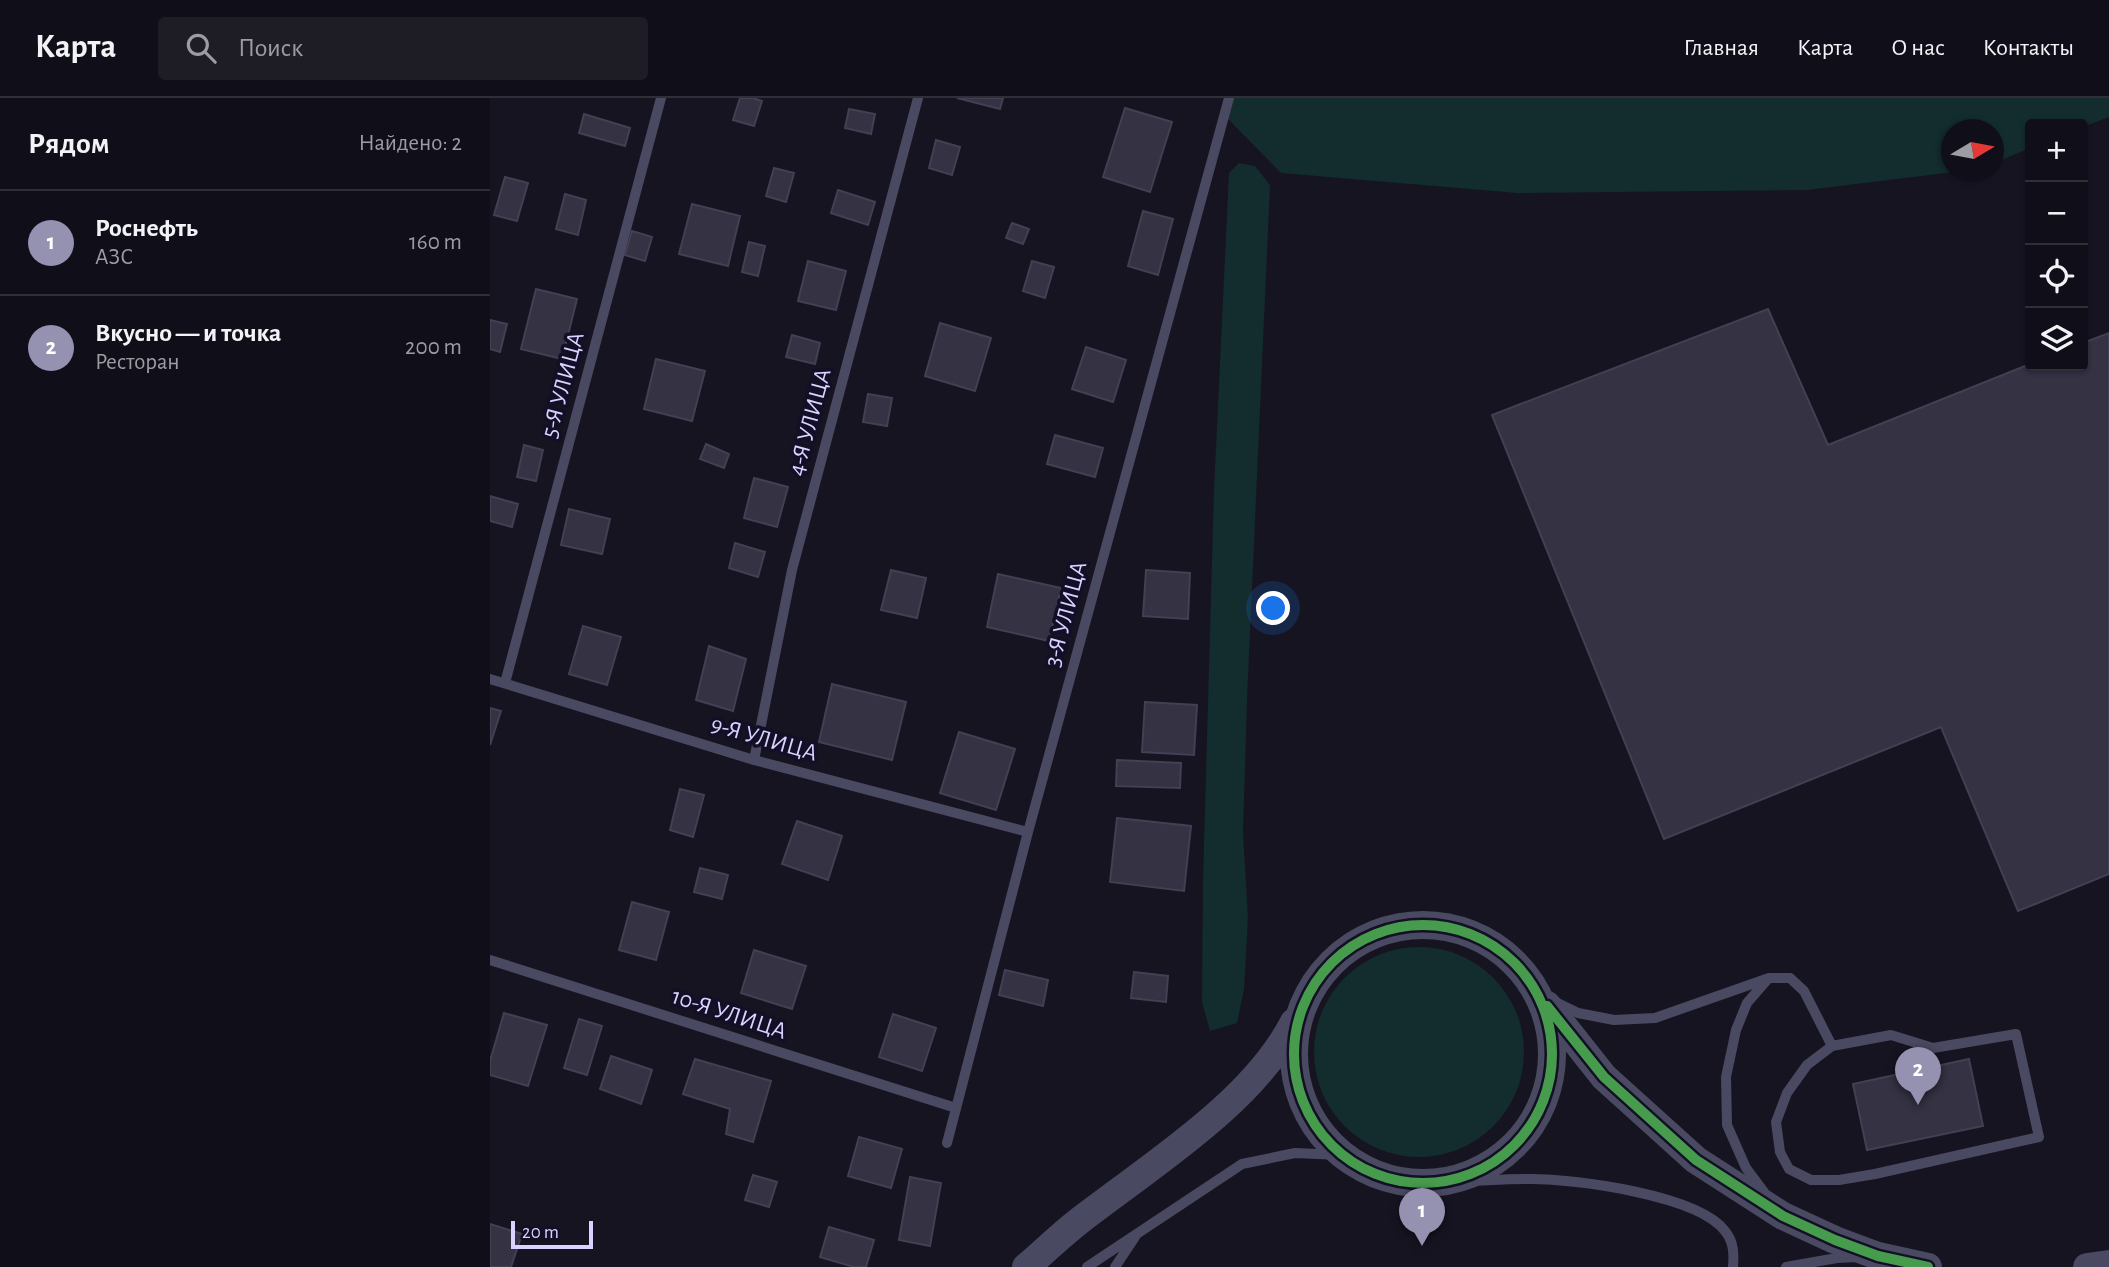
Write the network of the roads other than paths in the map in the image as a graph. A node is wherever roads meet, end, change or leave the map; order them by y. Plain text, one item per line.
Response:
1 (661, 98) edge
2 (918, 98) edge
3 (1229, 98) edge
4 (490, 679) edge
5 (505, 683) junction
6 (754, 760) junction
7 (1028, 832) junction
8 (490, 960) edge
9 (1769, 978) junction
10 (1538, 993) junction
11 (1301, 1007) junction
12 (1832, 1046) junction
13 (956, 1108) junction
14 (947, 1143) dead end
15 (1341, 1155) junction
16 (1439, 1183) junction
17 (1783, 1216) junction
18 (1079, 1220) junction
19 (1141, 1229) junction
20 (1057, 1253) dead end
21 (1878, 1256) junction
22 (2109, 1264) edge
23 (1026, 1267) edge
24 (1087, 1267) edge
25 (1115, 1267) edge
26 (1733, 1267) edge
27 (1786, 1267) edge
28 (1928, 1267) edge
29 (2087, 1267) edge

1 - 5 lane, 5-Я УЛИЦА
2 - 6 lane, 4-Я УЛИЦА
3 - 7 lane, 3-Я УЛИЦА
4 - 5 lane, 9-Я УЛИЦА
5 - 6 lane, 9-Я УЛИЦА
6 - 7 lane, 9-Я УЛИЦА
7 - 13 lane, 3-Я УЛИЦА
8 - 13 lane, 10-Я УЛИЦА
9 - 10 lane
9 - 12 lane
9 - 17 lane
10 - 11 street
10 - 16 street
10 - 17 street
11 - 15 street
11 - 18 street
12 - 12 lane
13 - 14 lane, 3-Я УЛИЦА
15 - 16 street
15 - 19 lane
16 - 26 lane
17 - 21 street
18 - 20 lane
18 - 23 street
19 - 24 lane
19 - 25 lane
21 - 27 lane
21 - 28 street
22 - 29 street

